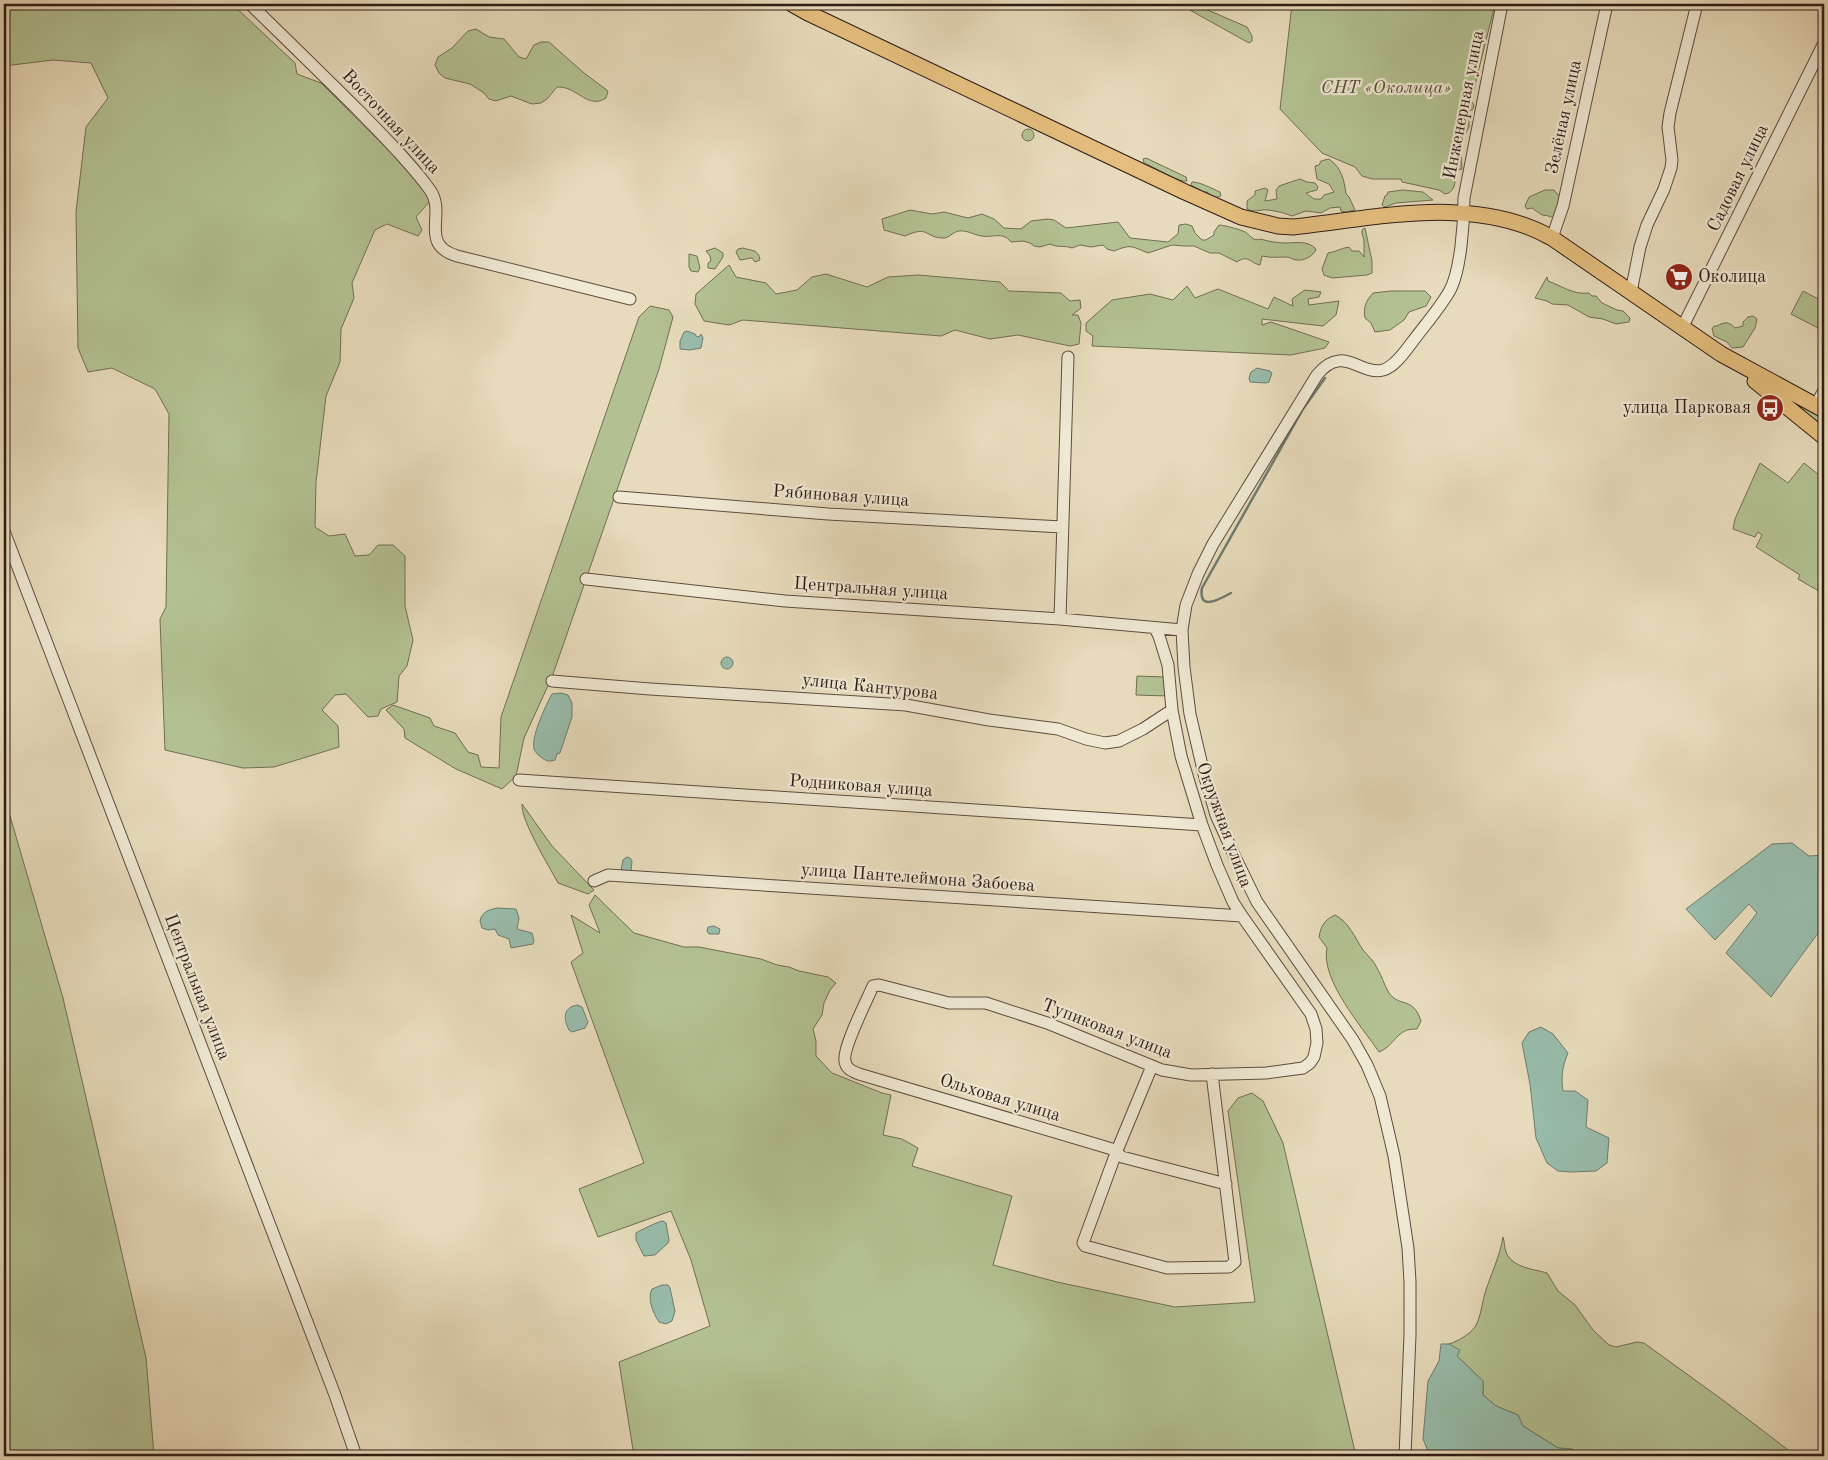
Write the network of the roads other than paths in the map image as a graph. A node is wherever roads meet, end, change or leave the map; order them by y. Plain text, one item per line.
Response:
1 (250, 4) edge
2 (792, 4) edge
3 (1502, 4) edge
4 (1607, 4) edge
5 (1697, 4) edge
6 (1824, 43) edge
7 (1464, 214) junction
8 (1552, 238) junction
9 (1630, 292) junction
10 (630, 299) dead end
11 (1682, 328) junction
12 (1720, 354) junction
13 (1068, 357) dead end
14 (1824, 390) edge
15 (1820, 407) edge
16 (1824, 437) edge
17 (619, 497) dead end
18 (1062, 527) junction
19 (4, 531) edge
20 (586, 579) dead end
21 (1060, 619) junction
22 (1154, 628) junction
23 (1182, 630) junction
24 (552, 681) dead end
25 (1172, 710) junction
26 (519, 780) dead end
27 (1202, 825) junction
28 (594, 881) dead end
29 (1242, 916) junction
30 (873, 986) joint
31 (1318, 1043) joint
32 (1152, 1066) junction
33 (1212, 1074) junction
34 (1116, 1153) junction
35 (1226, 1184) junction
36 (356, 1456) edge
37 (1405, 1456) edge

1 - 10 street, Восточная улица
2 - 7 main road
3 - 7 street, Инженерная улица
4 - 8 street, Зелёная улица
5 - 9 street
6 - 11 street, Садовая улица
7 - 8 main road
7 - 23 street, Инженерная улица
8 - 9 main road
9 - 11 main road
11 - 12 main road
12 - 15 main road
12 - 16 main road
13 - 18 street
14 - 15 street
17 - 18 street, Рябиновая улица
18 - 21 street
19 - 36 street, Центральная улица
20 - 21 street, Центральная улица
21 - 22 street, Центральная улица
22 - 23 street, Центральная улица
22 - 25 street, Окружная улица
23 - 37 street
24 - 25 street, улица Кантурова
25 - 27 street, Окружная улица
26 - 27 street, Родниковая улица
27 - 29 street, Окружная улица
28 - 29 street, улица Пантелеймона Забоева
29 - 31 street, Окружная улица
30 - 32 street, Тупиковая улица
30 - 34 street, Ольховая улица
31 - 33 street, Тупиковая улица
32 - 33 street, Тупиковая улица
32 - 34 street
33 - 35 street
34 - 35 street, Ольховая улица
34 - 35 street

